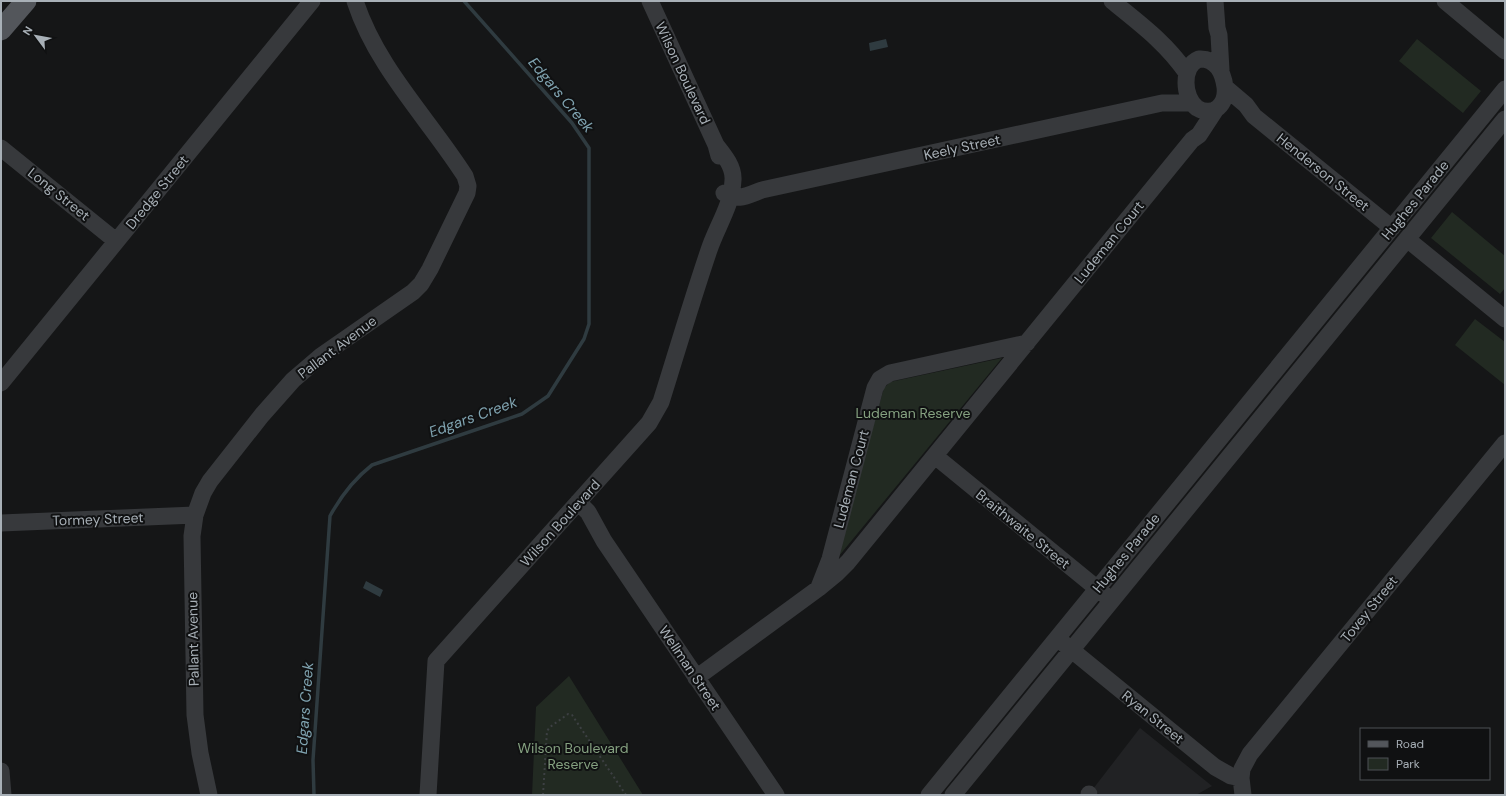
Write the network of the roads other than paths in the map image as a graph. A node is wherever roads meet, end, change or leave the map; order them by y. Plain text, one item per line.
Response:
1 (26, 1) edge
2 (312, 1) edge
3 (355, 1) edge
4 (650, 1) edge
5 (1112, 1) edge
6 (1215, 1) edge
7 (1444, 1) edge
8 (1217, 28) junction
9 (1, 30) edge
10 (1163, 43) junction
11 (1505, 51) edge
12 (1200, 58) junction
13 (1221, 70) junction
14 (1186, 77) junction
15 (1226, 88) junction
16 (1505, 88) edge
17 (1162, 103) junction
18 (1195, 105) junction
19 (1218, 108) junction
20 (1254, 116) junction
21 (1505, 119) edge
22 (1192, 140) junction
23 (1, 148) edge
24 (728, 193) junction
25 (1392, 228) junction
26 (1407, 239) junction
27 (116, 241) junction
28 (1324, 310) junction
29 (1505, 319) edge
30 (1339, 322) junction
31 (1027, 344) junction
32 (1, 383) edge
33 (1505, 443) edge
34 (935, 456) junction
35 (573, 508) junction
36 (195, 515) junction
37 (1, 523) edge
38 (819, 588) junction
39 (1097, 589) junction
40 (1112, 600) junction
41 (1057, 638) junction
42 (1071, 650) junction
43 (696, 678) junction
44 (1, 771) edge
45 (1241, 778) junction
46 (2, 795) edge
47 (209, 795) edge
48 (428, 795) edge
49 (776, 795) edge
50 (929, 795) edge
51 (953, 795) edge
52 (1243, 795) edge

1 - 9 main road
2 - 27 street, Dredge Street
3 - 36 street, Pallant Avenue
4 - 24 street, Wilson Boulevard
5 - 10 street
6 - 8 street
7 - 11 street
8 - 12 street
8 - 13 street
10 - 12 street
10 - 14 street
12 - 13 street
12 - 14 street
13 - 15 street
14 - 17 street, Keely Street
14 - 18 street
15 - 19 street
15 - 20 street, Henderson Street
16 - 25 street, Hughes Parade
17 - 18 street, Keely Street
17 - 24 street, Keely Street
18 - 19 street
18 - 22 street, Ludeman Court
19 - 20 street, Henderson Street
19 - 22 street, Ludeman Court
20 - 25 street, Henderson Street
21 - 26 street, Hughes Parade
22 - 31 street, Ludeman Court
23 - 27 street, Long Street
24 - 35 street, Wilson Boulevard
25 - 28 street, Hughes Parade
26 - 29 street
26 - 30 street, Hughes Parade
27 - 32 street, Dredge Street
28 - 30 street
28 - 39 street, Hughes Parade
30 - 40 street, Hughes Parade
31 - 34 street, Ludeman Court
31 - 38 street, Ludeman Court
33 - 45 street, Tovey Street
34 - 38 street, Ludeman Court
34 - 39 street, Braithwaite Street
35 - 43 street, Wellman Street
35 - 48 street, Wilson Boulevard
36 - 37 street, Tormey Street
36 - 47 street, Pallant Avenue
38 - 43 street, Ludeman Court
39 - 40 street, Braithwaite Street
39 - 41 street, Hughes Parade
40 - 42 street, Hughes Parade
41 - 42 street, Ryan Street
41 - 50 street, Hughes Parade
42 - 45 street, Ryan Street
42 - 51 street, Hughes Parade
43 - 49 street, Wellman Street
44 - 46 street
45 - 52 street

